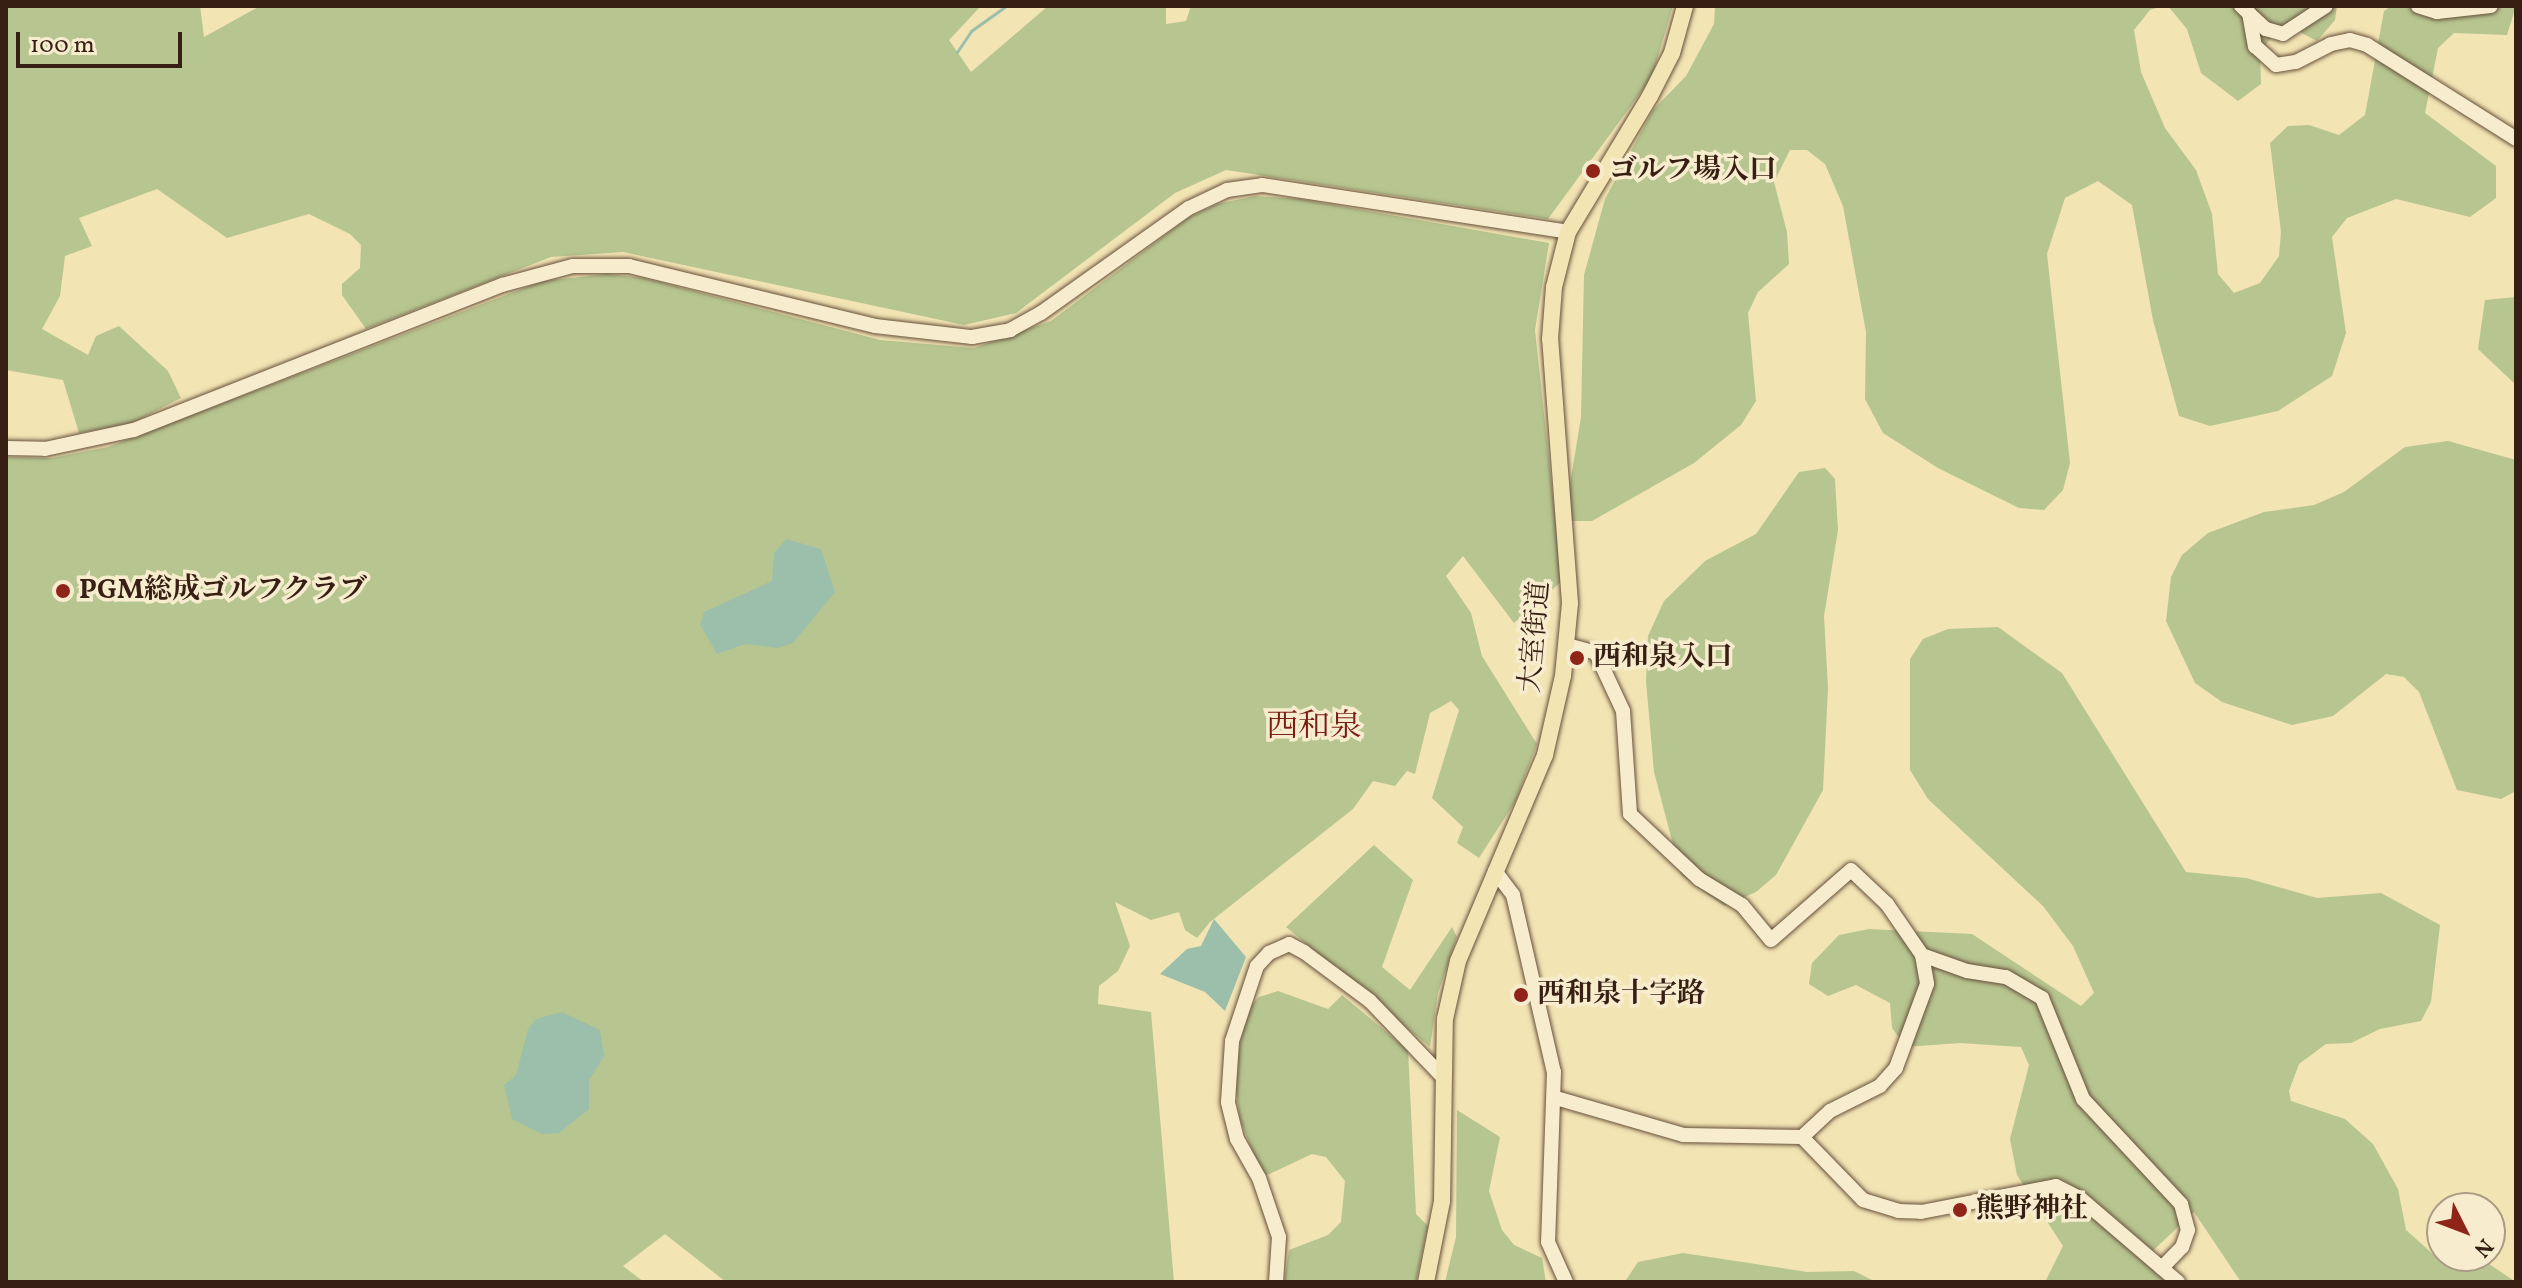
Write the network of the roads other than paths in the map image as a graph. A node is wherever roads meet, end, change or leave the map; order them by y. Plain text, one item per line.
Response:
1 (1685, 6) edge
2 (2326, 6) edge
3 (2418, 6) edge
4 (2491, 6) edge
5 (2245, 10) edge
6 (2516, 139) edge
7 (1568, 232) junction
8 (6, 448) edge
9 (1567, 645) junction
10 (1495, 871) junction
11 (1922, 955) junction
12 (1441, 1075) junction
13 (1556, 1098) junction
14 (1802, 1137) junction
15 (2162, 1268) junction
16 (1276, 1282) edge
17 (1426, 1282) edge
18 (1566, 1282) edge
19 (2178, 1282) edge

1 - 7 main road, 大室街道
2 - 5 street
3 - 4 street
5 - 6 street
7 - 8 street
7 - 9 main road, 大室街道
9 - 10 main road, 大室街道
9 - 11 street
10 - 12 main road, 大室街道
10 - 13 street
11 - 14 street
11 - 15 street
12 - 16 street
12 - 17 main road, 大室街道
13 - 14 street
13 - 18 street
14 - 15 street
15 - 19 street

